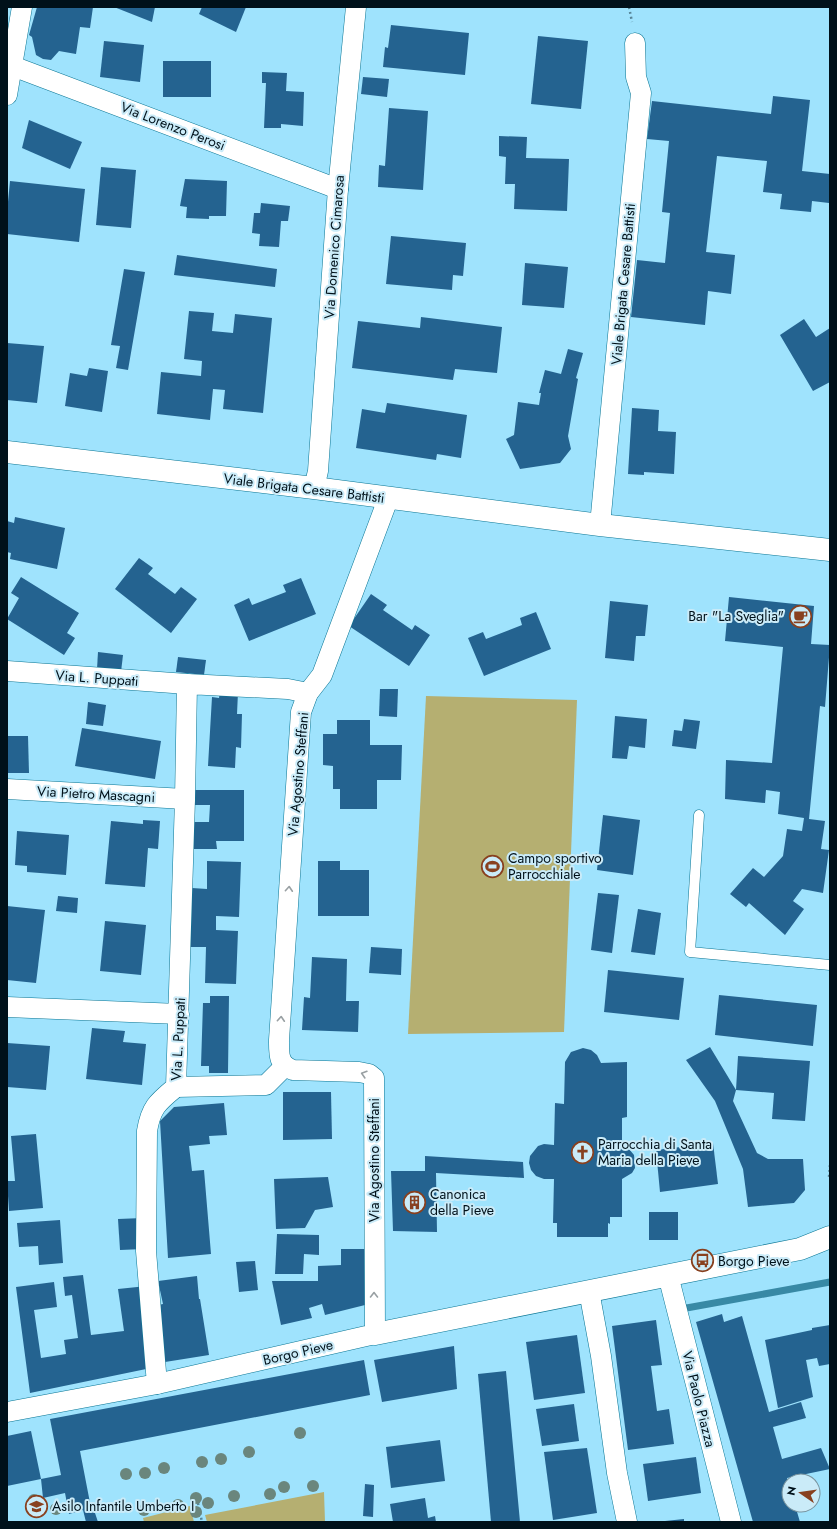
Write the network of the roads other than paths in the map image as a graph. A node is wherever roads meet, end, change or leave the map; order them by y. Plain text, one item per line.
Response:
1 (22, 7) edge
2 (356, 7) edge
3 (635, 43) dead end
4 (9, 65) edge
5 (7, 95) edge
6 (338, 189) junction
7 (7, 452) edge
8 (314, 488) junction
9 (388, 499) junction
10 (600, 525) junction
11 (830, 550) edge
12 (7, 671) edge
13 (187, 684) junction
14 (308, 693) junction
15 (7, 789) edge
16 (185, 799) junction
17 (699, 815) dead end
18 (830, 965) edge
19 (7, 1007) edge
20 (179, 1014) junction
21 (284, 1067) junction
22 (176, 1087) junction
23 (830, 1237) edge
24 (668, 1275) junction
25 (589, 1291) junction
26 (375, 1334) junction
27 (157, 1384) junction
28 (7, 1412) edge
29 (627, 1522) edge
30 (731, 1522) edge

1 - 4 street
2 - 6 street, Via Domenico Cimarosa
3 - 10 street, Viale Brigata Cesare Battisti
4 - 5 street
4 - 6 street, Via Lorenzo Perosi
6 - 8 street, Via Domenico Cimarosa
7 - 8 street, Viale Brigata Cesare Battisti
8 - 9 street, Viale Brigata Cesare Battisti
9 - 10 street, Viale Brigata Cesare Battisti
9 - 14 street, Via Agostino Steffani
10 - 11 street, Viale Brigata Cesare Battisti
12 - 13 street, Via L. Puppati
13 - 14 street, Via L. Puppati
13 - 16 street, Via L. Puppati
21 -> 14 street, Via Agostino Steffani
15 - 16 street, Via Pietro Mascagni
16 - 20 street, Via L. Puppati
17 - 18 lane
19 - 20 street
20 - 22 street, Via L. Puppati
21 - 22 street
26 -> 21 street, Via Agostino Steffani
22 - 27 street, Via L. Puppati
23 - 24 street, Borgo Pieve
24 - 25 street, Borgo Pieve
24 - 30 street, Via Paolo Piazza
25 - 26 street, Borgo Pieve
25 - 29 street
26 - 27 street, Borgo Pieve
27 - 28 street, Borgo Pieve

